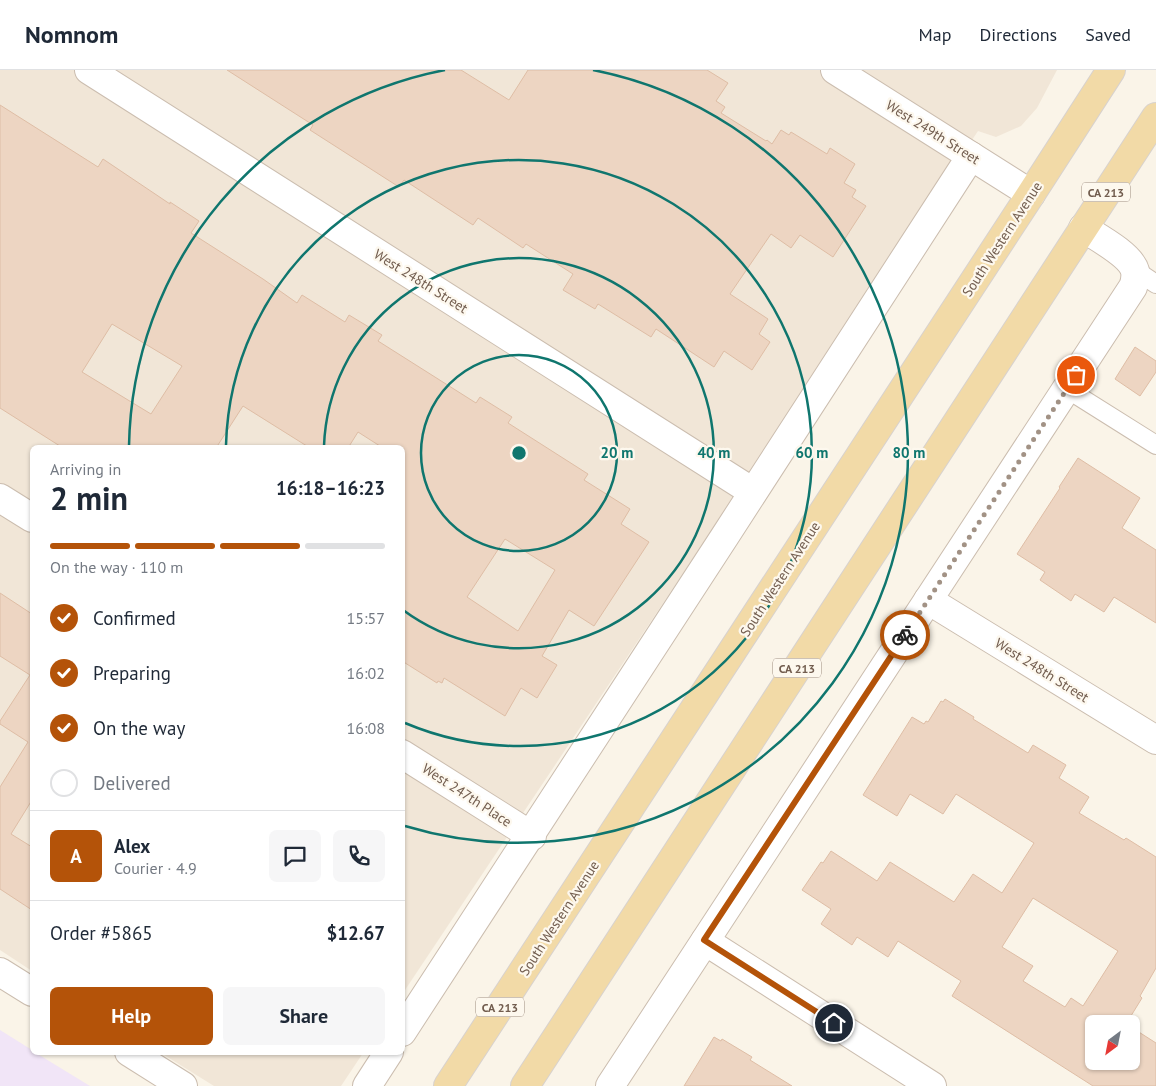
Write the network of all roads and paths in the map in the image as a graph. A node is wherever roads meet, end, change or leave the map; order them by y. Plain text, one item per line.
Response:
1 (89, 70) edge
2 (835, 70) edge
3 (1111, 70) edge
4 (1152, 130) edge
5 (971, 156) junction
6 (1031, 194) junction
7 (1083, 228) junction
8 (1146, 277) edge
9 (1067, 389) junction
10 (1156, 445) edge
11 (752, 492) junction
12 (0, 498) edge
13 (30, 517) edge
14 (928, 600) junction
15 (1156, 740) edge
16 (405, 756) edge
17 (532, 836) junction
18 (704, 940) junction
19 (0, 972) edge
20 (30, 991) edge
21 (405, 1027) edge
22 (134, 1055) edge
23 (387, 1055) edge
24 (183, 1086) edge
25 (367, 1086) edge
26 (448, 1086) edge
27 (525, 1086) edge
28 (610, 1086) edge
29 (932, 1086) edge

1 - 11 street, West 248th Street
2 - 5 street, West 249th Street
3 - 6 main road, South Western Avenue / CA 213
4 - 7 main road, CA 213
5 - 6 street, West 249th Street
5 - 11 street
6 - 26 main road, South Western Avenue / CA 213
7 - 8 street
7 - 27 main road, CA 213
8 - 9 street
9 - 10 lane
9 - 14 street
11 - 17 street
12 - 13 street
14 - 15 street, West 248th Street
14 - 18 street
16 - 17 street, West 247th Place
17 - 21 street
18 - 28 street
18 - 29 street
19 - 20 street
22 - 24 street
23 - 25 street

